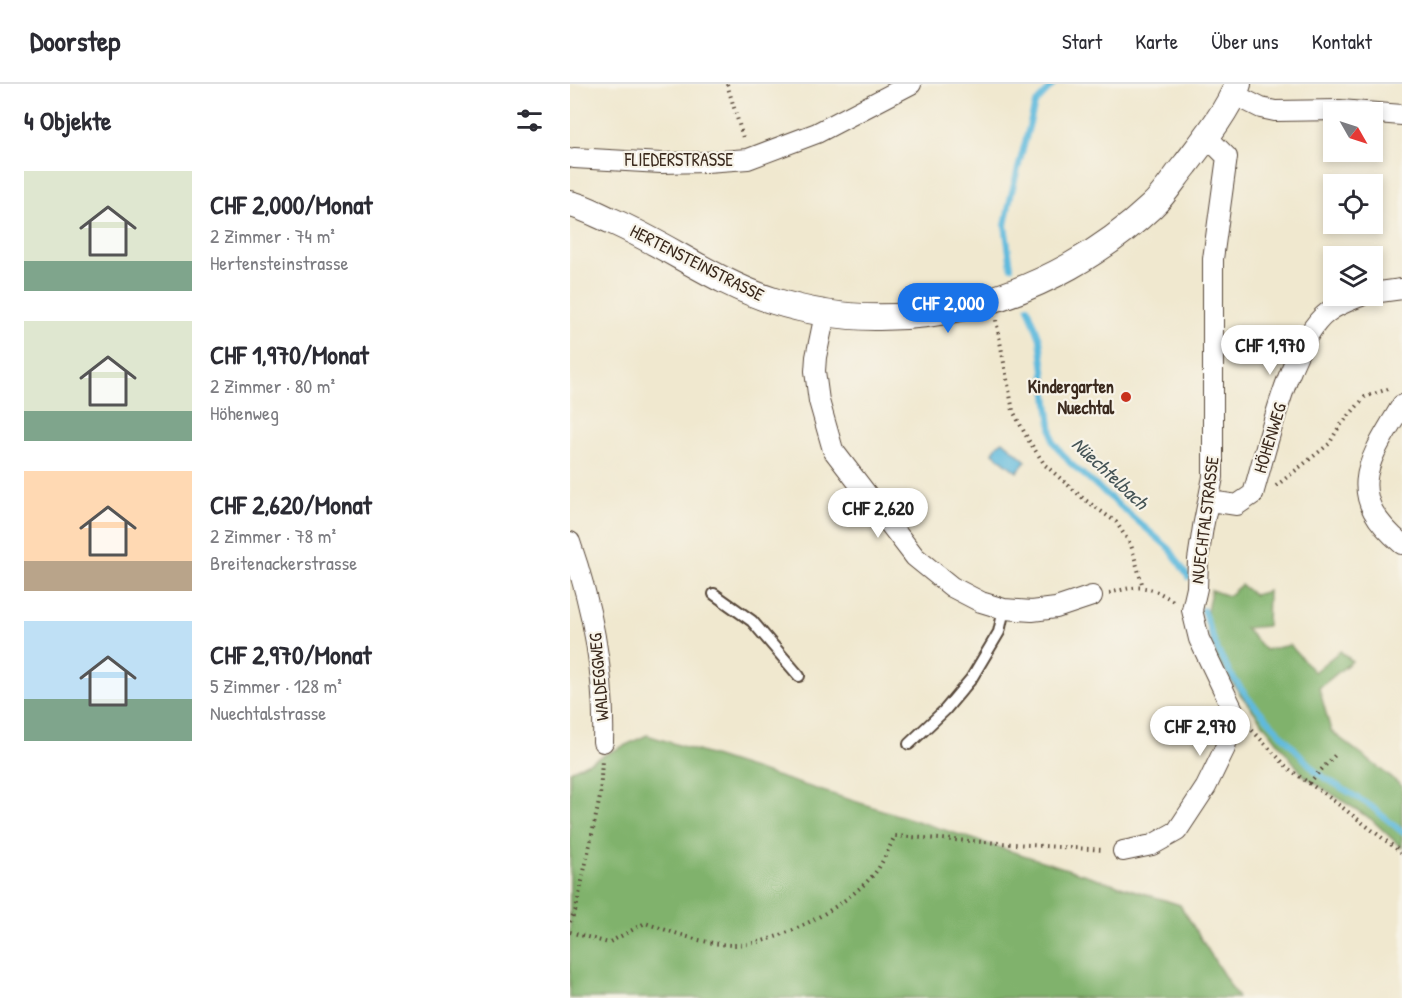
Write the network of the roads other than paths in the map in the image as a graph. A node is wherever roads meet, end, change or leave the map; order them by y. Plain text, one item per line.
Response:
1 (912, 84) edge
2 (1236, 89) edge
3 (1402, 115) edge
4 (1207, 137) junction
5 (574, 158) dead end
6 (570, 204) edge
7 (1402, 289) edge
8 (1383, 292) edge
9 (1340, 306) edge
10 (825, 314) junction
11 (1401, 396) edge
12 (1210, 501) junction
13 (570, 542) edge
14 (1402, 544) edge
15 (714, 594) dead end
16 (1092, 597) road end
17 (1004, 609) junction
18 (799, 676) dead end
19 (603, 742) road end
20 (909, 744) dead end
21 (1123, 851) road end

1 - 5 street, FLIEDERSTRASSE
2 - 3 street
2 - 4 street, HERTENSTEINSTRASSE
4 - 10 street, HERTENSTEINSTRASSE
4 - 12 street, NUECHTALSTRASSE
6 - 10 street, HERTENSTEINSTRASSE
7 - 8 street
9 - 12 street, HÖHENWEG
10 - 17 street
11 - 14 street
12 - 21 street, NUECHTALSTRASSE
13 - 19 street, WALDEGGWEG
15 - 18 lane
16 - 17 street
17 - 20 lane

